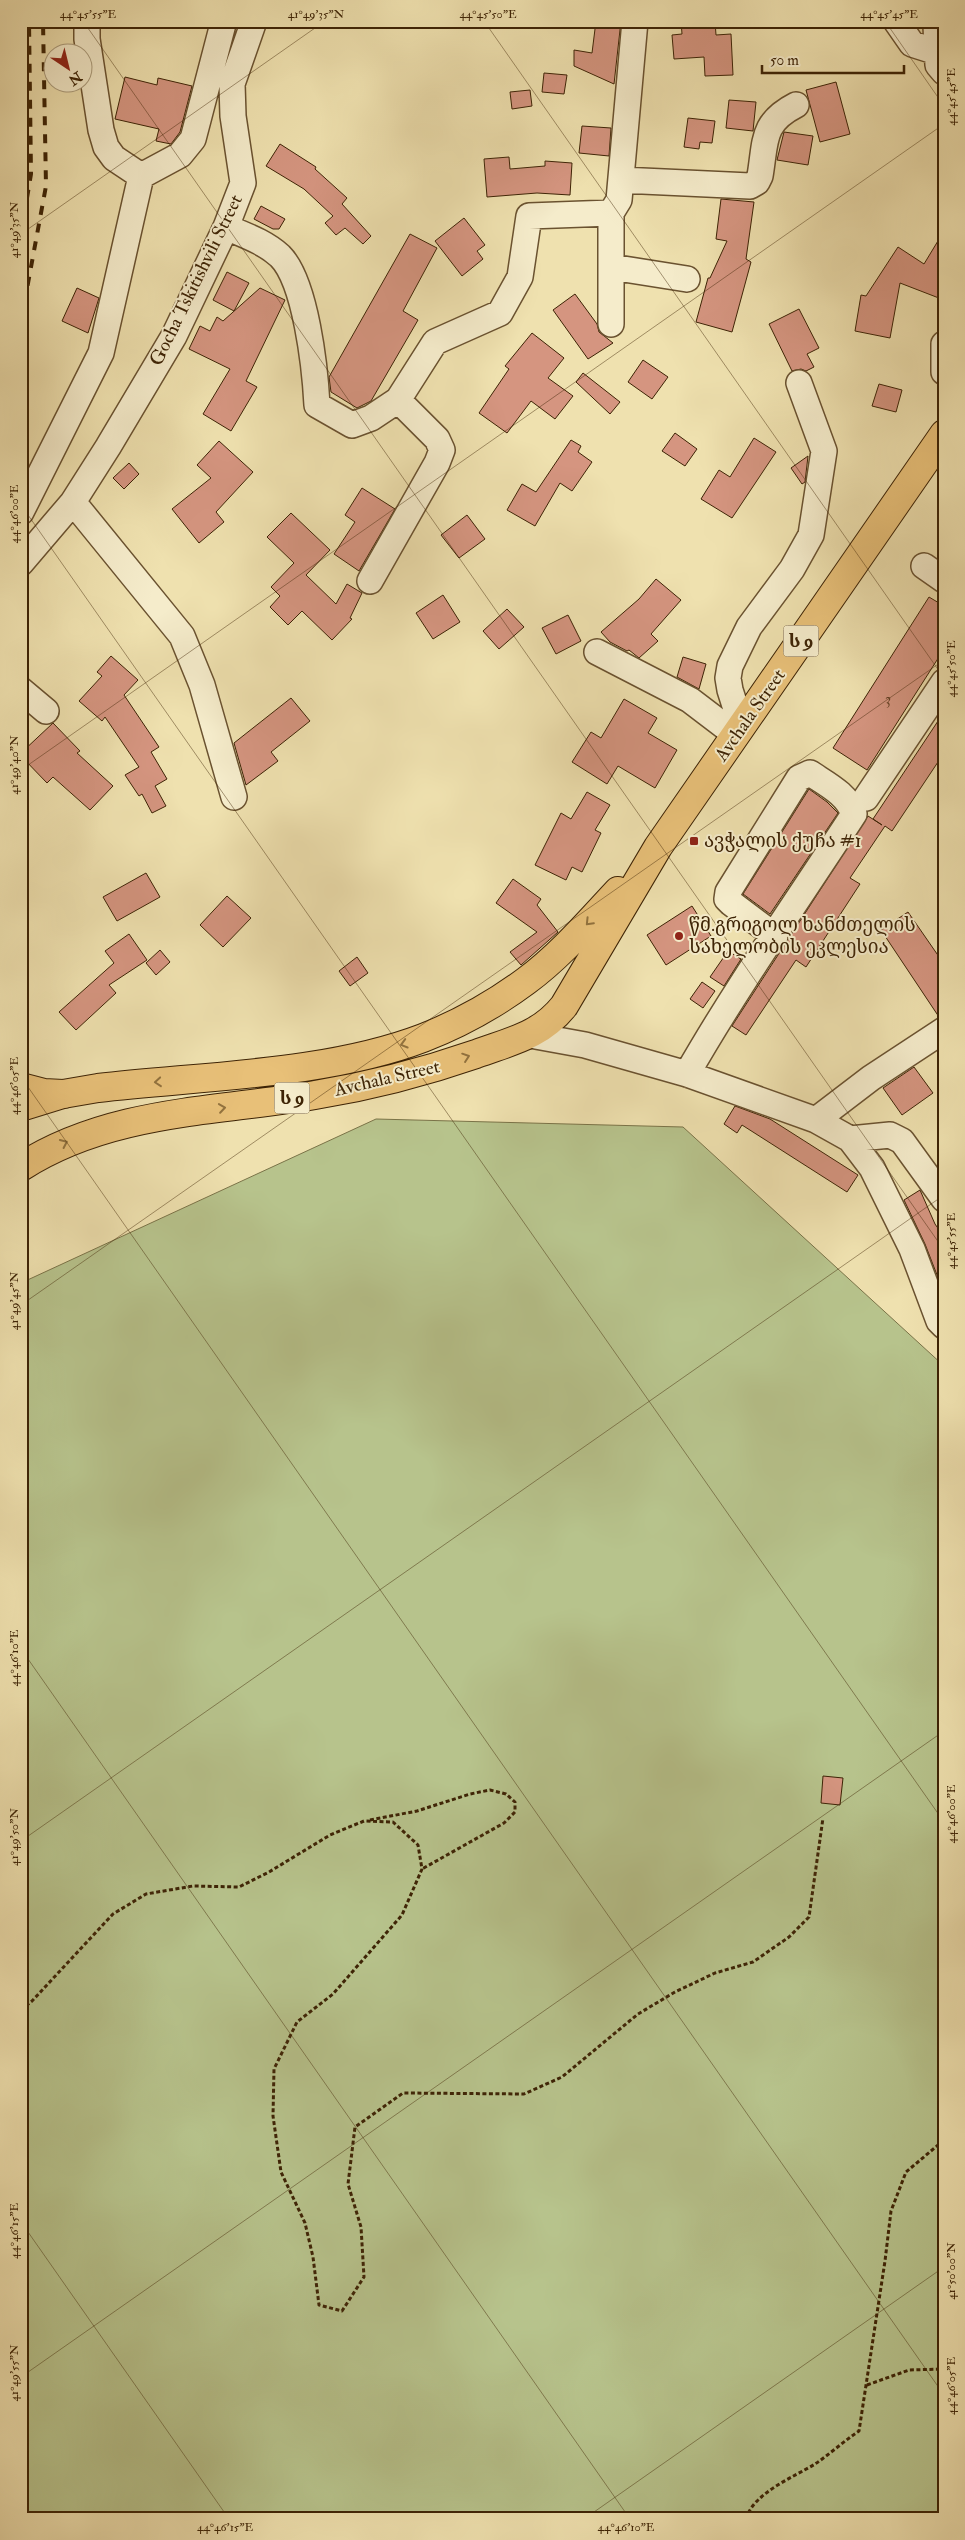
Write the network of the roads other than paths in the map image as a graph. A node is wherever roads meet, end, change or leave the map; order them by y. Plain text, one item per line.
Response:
1 (87, 21) edge
2 (254, 21) edge
3 (635, 21) edge
4 (896, 21) edge
5 (938, 21) edge
6 (223, 24) dead end
7 (941, 62) edge
8 (796, 105) dead end
9 (141, 176) junction
10 (621, 180) junction
11 (611, 213) junction
12 (226, 227) junction
13 (611, 267) junction
14 (687, 279) dead end
15 (611, 324) dead end
16 (944, 344) edge
17 (944, 372) edge
18 (799, 384) dead end
19 (398, 400) junction
20 (944, 434) edge
21 (73, 502) junction
22 (21, 512) edge
23 (21, 563) edge
24 (924, 566) dead end
25 (944, 580) edge
26 (370, 581) dead end
27 (597, 652) dead end
28 (944, 682) edge
29 (21, 690) edge
30 (46, 711) dead end
31 (740, 729) junction
32 (234, 797) dead end
33 (866, 798) dead end
34 (658, 847) junction
35 (775, 936) junction
36 (525, 982) junction
37 (558, 1014) junction
38 (944, 1030) edge
39 (530, 1035) junction
40 (585, 1045) junction
41 (687, 1074) junction
42 (21, 1087) edge
43 (63, 1094) junction
44 (21, 1107) edge
45 (816, 1120) junction
46 (850, 1139) junction
47 (21, 1167) edge
48 (944, 1199) edge
49 (944, 1326) edge

1 - 9 street
2 - 12 street, Gocha Tskitishvili Street
3 - 10 street
4 - 7 street
5 - 7 street
6 - 9 street
8 - 10 street
9 - 22 street
10 - 11 street
11 - 13 street
11 - 19 street
12 - 19 street
12 - 21 street, Gocha Tskitishvili Street
13 - 14 street
13 - 15 street
16 - 17 street
18 - 31 street
19 - 26 street
20 - 31 main road, Avchala Street / ს 9
21 - 23 street, Gocha Tskitishvili Street
21 - 32 street
24 - 25 street
27 - 31 street
28 - 33 street
29 - 30 street
31 - 34 main road, Avchala Street / ს 9
34 -> 36 main road, Avchala Street / ს 9
34 - 37 main road, Avchala Street / ს 9
35 - 35 street
35 - 41 street
36 - 37 main road
36 -> 43 main road, Avchala Street / ს 9
37 - 39 main road, Avchala Street / ს 9
37 - 40 street
38 - 45 street
39 - 40 street
47 -> 39 main road, Avchala Street / ს 9
40 - 41 street
41 - 45 street
42 - 43 main road
43 - 44 main road, Avchala Street / ს 9
45 - 46 street
46 - 48 street
46 - 49 street

